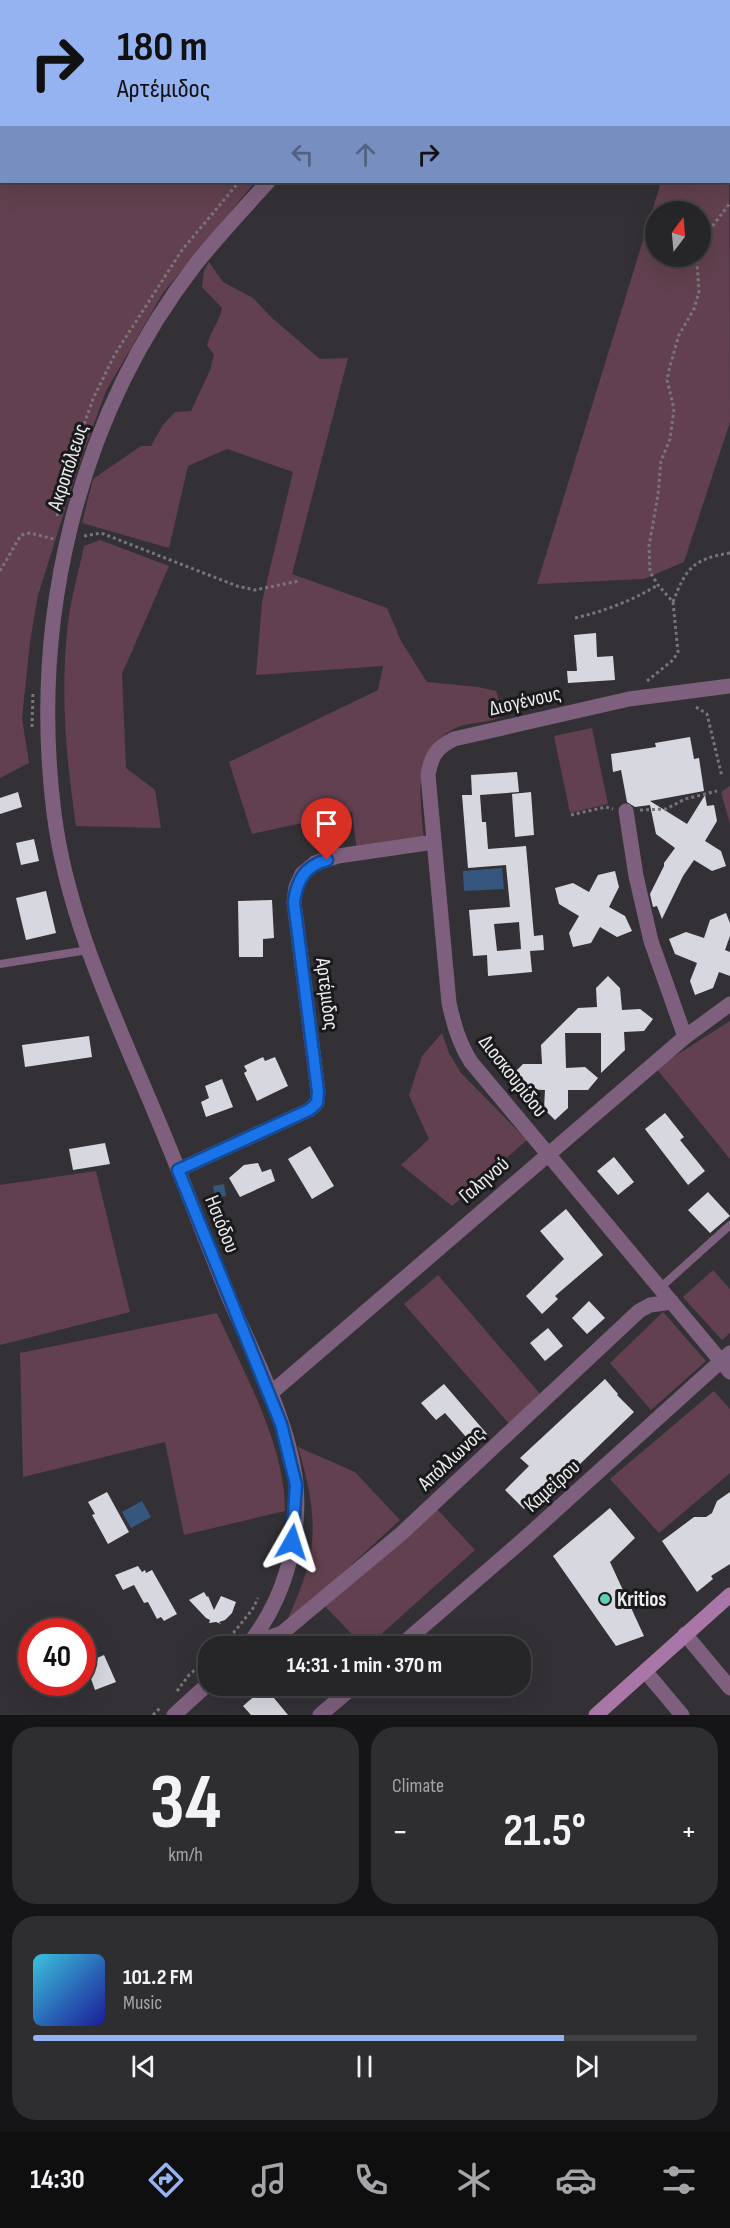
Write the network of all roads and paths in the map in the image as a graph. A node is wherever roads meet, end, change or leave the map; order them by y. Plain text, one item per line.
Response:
1 (238, 183) edge
2 (267, 183) edge
3 (730, 203) edge
4 (711, 228) edge
5 (698, 267) edge
6 (57, 519) dead end
7 (59, 536) junction
8 (730, 553) edge
9 (0, 571) edge
10 (299, 580) dead end
11 (658, 585) junction
12 (673, 602) junction
13 (575, 618) dead end
14 (33, 686) dead end
15 (730, 686) edge
16 (629, 699) junction
17 (686, 706) dead end
18 (33, 733) dead end
19 (434, 752) joint
20 (722, 777) dead end
21 (717, 791) dead end
22 (626, 811) junction
23 (54, 814) joint
24 (571, 815) dead end
25 (434, 842) junction
26 (88, 950) junction
27 (0, 964) edge
28 (730, 1005) edge
29 (685, 1036) junction
30 (547, 1154) junction
31 (178, 1170) junction
32 (730, 1225) edge
33 (660, 1288) junction
34 (672, 1302) junction
35 (727, 1362) edge
36 (271, 1394) junction
37 (260, 1594) dead end
38 (730, 1595) edge
39 (685, 1634) junction
40 (231, 1636) edge
41 (254, 1636) edge
42 (273, 1636) edge
43 (412, 1636) edge
44 (198, 1667) edge
45 (646, 1672) junction
46 (730, 1688) edge
47 (198, 1691) edge
48 (342, 1696) edge
49 (171, 1698) dead end
50 (170, 1709) edge
51 (153, 1715) edge
52 (320, 1715) edge
53 (596, 1715) edge
54 (682, 1715) edge

1 - 6 path
2 - 7 street, Ακροπόλεως
3 - 4 path
5 - 11 path
7 - 9 path
7 - 10 path
7 - 23 street, Ακροπόλεως
8 - 12 path
11 - 12 path
11 - 13 path
12 - 16 path
14 - 18 path
15 - 16 street, Διογένους
16 - 19 street, Διογένους
17 - 20 path
19 - 25 street, Διοσκουρίδου
21 - 22 path
22 - 24 path
22 - 29 street
23 - 26 street, Ησιόδου
25 - 30 street, Διοσκουρίδου
25 - 31 street, Αρτέμιδος
26 - 27 lane
26 - 31 street, Ησιόδου
28 - 29 street, Γαληνού
29 - 30 street, Γαληνού
30 - 33 street, Διοσκουρίδου
30 - 36 street, Γαληνού
31 - 36 street, Ησιόδου
32 - 33 lane
33 - 34 street, Διοσκουρίδου
34 - 35 street, Διοσκουρίδου
34 - 42 street, Απόλλωνος
35 - 43 street, Καμείρου
36 - 41 street, Ησιόδου
37 - 40 path
38 - 39 main road
39 - 45 main road
39 - 46 street
44 - 49 path
45 - 53 main road
45 - 54 street
47 - 50 street
48 - 52 street
50 - 51 path

